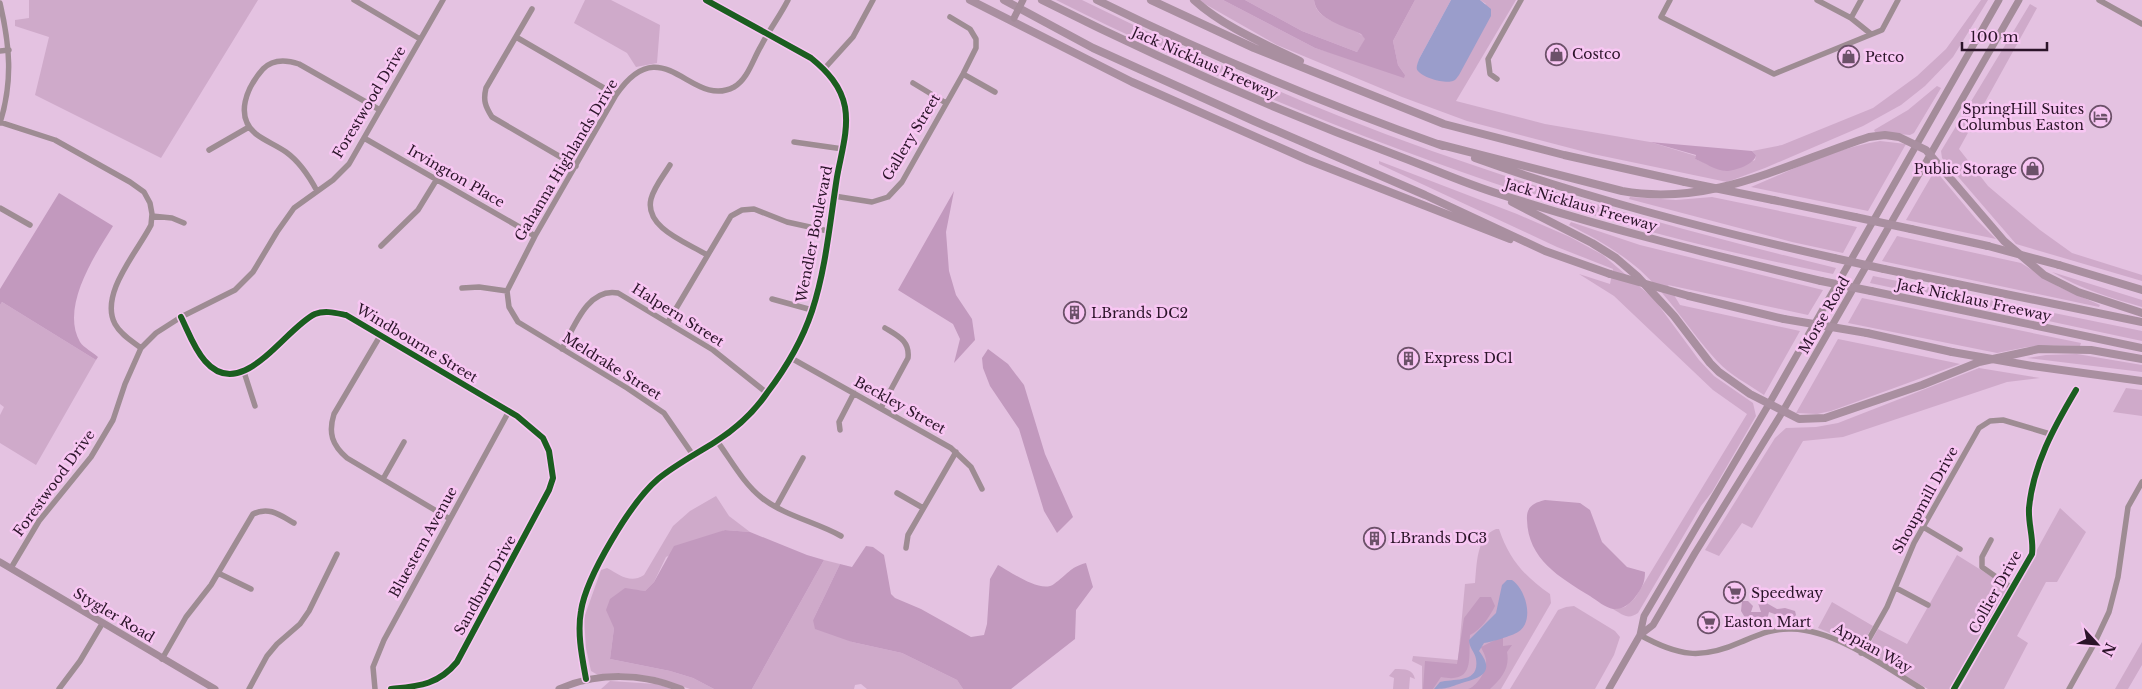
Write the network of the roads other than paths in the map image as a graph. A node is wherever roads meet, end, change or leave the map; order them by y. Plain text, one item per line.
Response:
1 (354, 0) edge
2 (443, 0) edge
3 (707, 0) edge
4 (788, 0) edge
5 (873, 0) edge
6 (970, 0) edge
7 (1004, 0) edge
8 (1023, 0) edge
9 (1042, 0) edge
10 (1097, 0) edge
11 (1151, 0) edge
12 (1194, 0) edge
13 (1521, 0) edge
14 (1670, 0) edge
15 (1817, 0) edge
16 (1861, 0) edge
17 (1898, 0) edge
18 (1999, 0) edge
19 (2019, 0) edge
20 (2099, 0) edge
21 (0, 3) edge
22 (532, 9) dead end
23 (950, 17) dead end
24 (1851, 18) junction
25 (1013, 20) junction
26 (2142, 24) edge
27 (1871, 34) junction
28 (769, 35) junction
29 (516, 37) junction
30 (420, 39) junction
31 (9, 50) junction
32 (0, 51) edge
33 (824, 69) junction
34 (963, 74) junction
35 (1497, 79) dead end
36 (913, 83) dead end
37 (1344, 83) junction
38 (995, 92) dead end
39 (616, 95) junction
40 (946, 103) junction
41 (380, 110) junction
42 (0, 123) edge
43 (249, 127) junction
44 (364, 138) junction
45 (794, 142) dead end
46 (1438, 144) junction
47 (1917, 145) junction
48 (209, 150) dead end
49 (843, 150) junction
50 (1930, 155) junction
51 (670, 165) dead end
52 (576, 166) junction
53 (437, 179) junction
54 (317, 191) junction
55 (1497, 194) junction
56 (834, 196) junction
57 (0, 208) edge
58 (152, 216) junction
59 (184, 224) dead end
60 (30, 225) dead end
61 (828, 231) junction
62 (535, 236) junction
63 (381, 246) dead end
64 (1545, 251) junction
65 (708, 255) junction
66 (462, 288) dead end
67 (507, 290) junction
68 (2142, 290) edge
69 (772, 299) dead end
70 (812, 310) junction
71 (2142, 313) edge
72 (181, 317) junction
73 (668, 322) junction
74 (2142, 322) edge
75 (885, 328) dead end
76 (380, 336) junction
77 (141, 348) junction
78 (2142, 348) edge
79 (562, 349) junction
80 (791, 358) junction
81 (2142, 359) edge
82 (244, 372) junction
83 (2142, 381) edge
84 (2076, 390) dead end
85 (767, 393) junction
86 (854, 393) junction
87 (1769, 404) junction
88 (255, 406) dead end
89 (881, 408) junction
90 (1783, 411) junction
91 (509, 412) junction
92 (840, 430) dead end
93 (2050, 434) junction
94 (717, 441) junction
95 (404, 442) dead end
96 (550, 451) joint
97 (956, 452) junction
98 (693, 455) junction
99 (803, 458) dead end
100 (383, 479) junction
101 (2142, 482) edge
102 (982, 489) dead end
103 (897, 493) dead end
104 (776, 507) junction
105 (923, 508) junction
106 (450, 519) junction
107 (294, 522) dead end
108 (1923, 527) junction
109 (841, 536) dead end
110 (1991, 540) dead end
111 (906, 548) dead end
112 (1960, 549) dead end
113 (337, 554) dead end
114 (0, 562) edge
115 (10, 568) junction
116 (218, 573) junction
117 (1896, 588) junction
118 (2012, 588) junction
119 (251, 589) dead end
120 (1928, 605) dead end
121 (102, 624) junction
122 (1640, 635) junction
123 (1861, 653) junction
124 (162, 659) junction
125 (586, 679) junction
126 (59, 689) edge
127 (215, 689) edge
128 (249, 689) edge
129 (375, 689) edge
130 (391, 689) edge
131 (559, 689) edge
132 (681, 689) edge
133 (1609, 689) edge
134 (1922, 689) edge
135 (1954, 689) edge
136 (2069, 689) edge

1 - 30 street
2 - 30 street, Forestwood Drive
3 - 28 street
4 - 28 street
5 - 33 street
6 - 25 highway
7 - 64 highway
8 - 25 main road, bridge
9 - 55 highway, Jack Nicklaus Freeway
10 - 46 highway, Jack Nicklaus Freeway
11 - 37 highway
12 - 37 highway
13 - 35 street
14 - 27 street
15 - 24 street
16 - 24 street
17 - 27 street
18 - 47 main road, Morse Road
19 - 50 main road, Morse Road
20 - 26 street
21 - 31 street
22 - 29 street
23 - 34 street, Gallery Street
24 - 27 street
25 - 64 highway
28 - 33 street
28 - 39 street, Gahanna Highlands Drive
29 - 39 street
29 - 52 street
30 - 41 street, Forestwood Drive
31 - 32 street
31 - 42 street
33 - 49 street, Wendler Boulevard
34 - 38 street
34 - 40 street, Gallery Street
36 - 40 street
37 - 68 highway, bridge
39 - 52 street, Gahanna Highlands Drive
40 - 56 street, Gallery Street
41 - 43 street
41 - 44 street, Forestwood Drive
42 - 58 street
43 - 48 street
43 - 54 street
44 - 53 street, Irvington Place
44 - 54 street, Forestwood Drive
45 - 49 street
46 - 47 highway
46 - 74 highway, Jack Nicklaus Freeway, bridge
47 - 50 highway
47 - 87 main road, Morse Road
49 - 56 street, Wendler Boulevard
50 - 71 highway
50 - 90 main road, Morse Road
51 - 65 street
52 - 62 street, Gahanna Highlands Drive
53 - 62 street, Irvington Place
53 - 63 street
54 - 72 street, Forestwood Drive
55 - 78 highway, Jack Nicklaus Freeway, bridge
55 - 87 highway
56 - 61 street, Wendler Boulevard
57 - 60 street
58 - 59 street
58 - 77 street
61 - 65 street
61 - 70 street, Wendler Boulevard
62 - 67 street, Gahanna Highlands Drive
64 - 83 highway, bridge
65 - 73 street
66 - 67 street
67 - 79 street, Meldrake Street
69 - 70 street
70 - 80 street, Wendler Boulevard
72 - 77 street, Forestwood Drive
72 - 82 street
73 - 79 street, Halpern Street
73 - 85 street, Halpern Street
75 - 89 street
76 - 82 street, Windbourne Street
76 - 91 street, Windbourne Street
76 - 100 street
77 - 115 street, Forestwood Drive
79 - 98 street, Meldrake Street
80 - 85 street, Wendler Boulevard
80 - 86 street, Beckley Street
81 - 90 highway
82 - 88 street
84 - 93 street, Collier Drive
85 - 94 street, Wendler Boulevard
86 - 89 street, Beckley Street
86 - 92 street
87 - 90 highway
87 - 122 main road, Morse Road
89 - 97 street, Beckley Street
90 - 122 main road, Morse Road
91 - 96 street, Windbourne Street
91 - 106 street, Bluestem Avenue
93 - 108 street, Shoupmill Drive
93 - 118 street, Collier Drive
94 - 98 street, Wendler Boulevard
94 - 104 street
95 - 100 street
96 - 130 street, Sandburr Drive
97 - 102 street, Beckley Street
97 - 105 street
98 - 125 street, Wendler Boulevard
99 - 104 street
100 - 106 street
101 - 136 street
103 - 105 street
104 - 109 street
105 - 111 street
106 - 129 street, Bluestem Avenue
107 - 116 street
108 - 112 street
108 - 117 street, Shoupmill Drive
110 - 118 street
113 - 128 street
114 - 115 main road, Stygler Road
115 - 121 main road, Stygler Road
116 - 119 street
116 - 124 street
117 - 120 street
117 - 123 street, Shoupmill Drive
118 - 135 street, Collier Drive
121 - 124 main road, Stygler Road
121 - 126 street
122 - 123 street, Appian Way
122 - 133 main road, Morse Road
123 - 134 street, Appian Way
124 - 127 main road, Stygler Road
125 - 131 main road
125 - 132 main road

